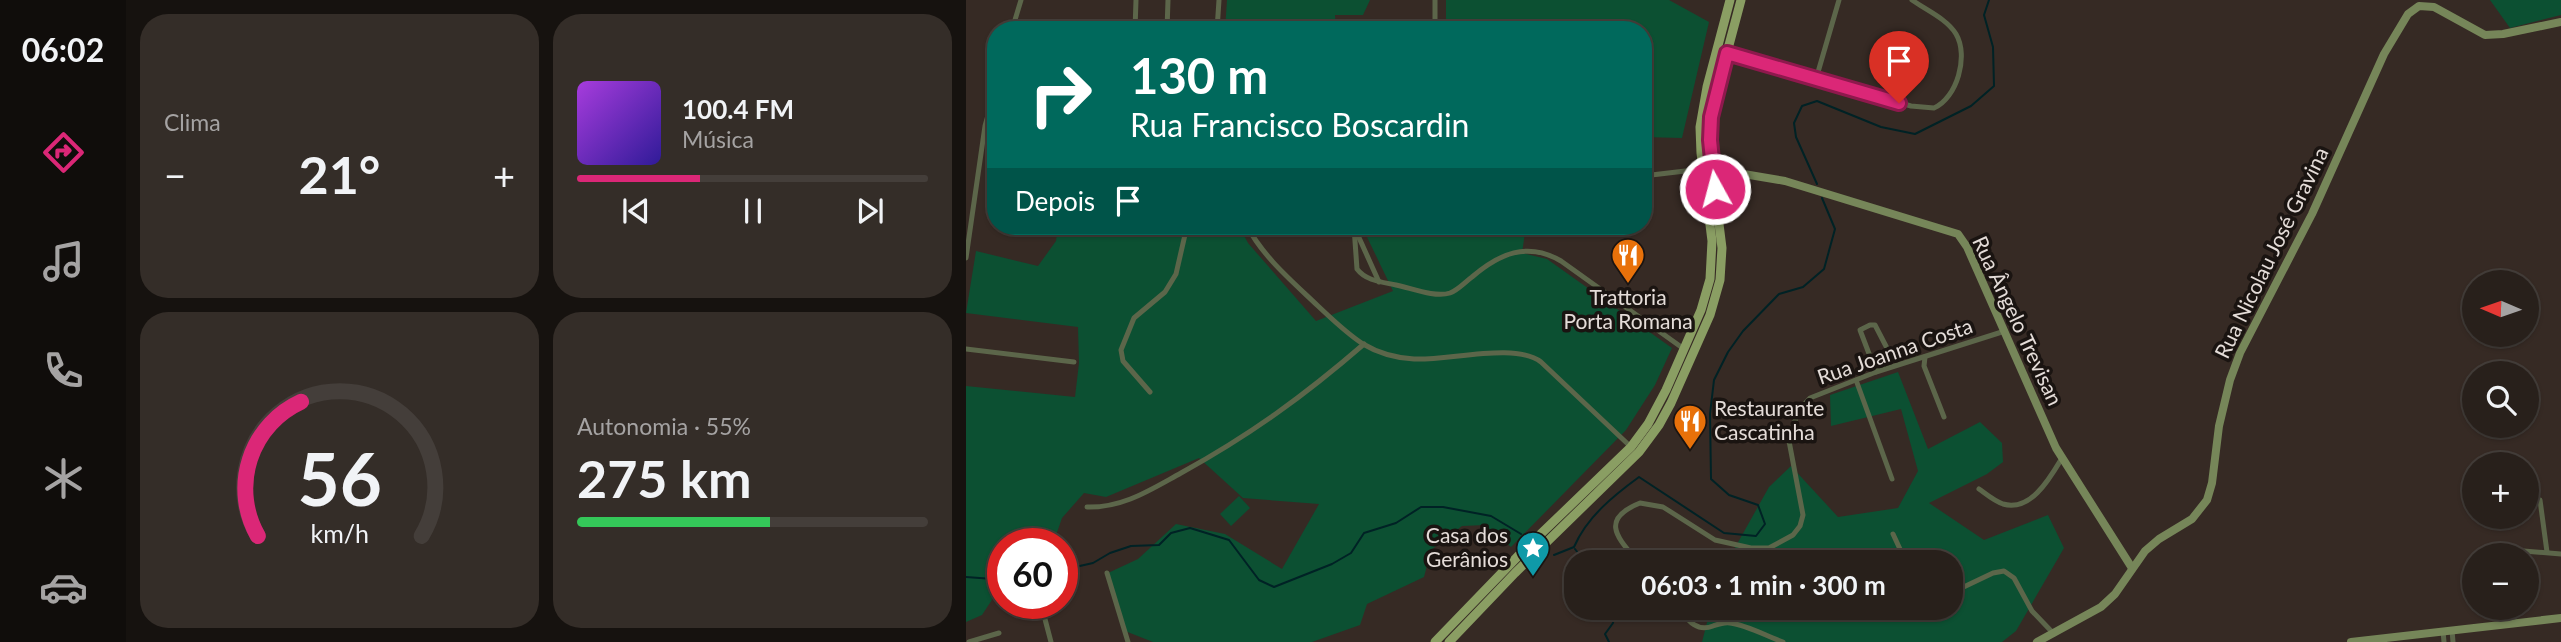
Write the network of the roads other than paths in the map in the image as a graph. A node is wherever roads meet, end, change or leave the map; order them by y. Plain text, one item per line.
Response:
1 (1021, 0) edge
2 (1136, 0) edge
3 (1168, 0) edge
4 (1219, 0) edge
5 (1435, 0) edge
6 (1730, 0) edge
7 (1741, 0) edge
8 (1839, 0) edge
9 (1912, 0) edge
10 (1015, 21) edge
11 (1135, 21) edge
12 (1167, 21) edge
13 (1218, 21) edge
14 (1435, 21) edge
15 (2561, 22) edge
16 (1724, 25) junction
17 (1727, 53) junction
18 (1713, 65) junction
19 (1816, 79) junction
20 (1716, 92) junction
21 (987, 121) edge
22 (1707, 169) junction
23 (1652, 175) edge
24 (1185, 235) edge
25 (1252, 235) edge
26 (1354, 235) edge
27 (1358, 235) edge
28 (966, 258) edge
29 (1379, 282) junction
30 (2005, 331) junction
31 (1364, 344) junction
32 (966, 349) edge
33 (1684, 349) junction
34 (1889, 352) dead end
35 (1924, 357) junction
36 (1074, 362) dead end
37 (1685, 372) junction
38 (1876, 372) junction
39 (1856, 380) junction
40 (1150, 392) dead end
41 (1944, 417) dead end
42 (1635, 450) junction
43 (2062, 458) junction
44 (1892, 479) dead end
45 (1979, 489) dead end
46 (2540, 500) dead end
47 (1087, 507) dead end
48 (1893, 534) dead end
49 (1628, 550) edge
50 (1900, 550) edge
51 (2539, 552) edge
52 (2547, 552) junction
53 (1521, 553) junction
54 (2561, 554) edge
55 (1524, 565) junction
56 (2132, 568) junction
57 (1512, 569) junction
58 (1107, 573) dead end
59 (1963, 587) edge
60 (2561, 618) edge
61 (1045, 619) edge
62 (1688, 620) edge
63 (2447, 631) junction
64 (999, 633) dead end
65 (2054, 634) junction
66 (969, 642) edge
67 (1051, 642) edge
68 (1128, 642) edge
69 (1435, 642) edge
70 (1449, 642) edge
71 (1783, 642) edge
72 (2037, 642) edge
73 (2351, 642) edge
74 (2444, 642) edge
75 (2453, 642) edge

1 - 10 street
2 - 11 street
3 - 12 street
4 - 13 street
5 - 14 street
6 - 16 main road
7 - 17 main road
8 - 19 street
9 - 19 street
15 - 56 main road, Rua Nicolau José Gravina
16 - 17 main road
16 - 18 main road
17 - 19 street
17 - 20 main road
18 - 20 main road
18 - 22 main road
20 - 22 main road
21 - 28 street
22 - 23 street
22 - 30 main road, Rua Ângelo Trevisan
22 - 33 main road
22 - 37 main road
24 - 40 street
25 - 31 street
26 - 29 street
27 - 29 street
29 - 33 street
30 - 35 street, Rua Joanna Costa
30 - 43 main road, Rua Ângelo Trevisan
31 - 42 street
31 - 47 street
32 - 36 street
33 - 37 main road
33 - 42 main road
34 - 38 street
35 - 38 street, Rua Joanna Costa
35 - 41 street
37 - 42 main road
38 - 39 street, Rua Joanna Costa
39 - 44 street
39 - 49 street, Rua Joanna Costa
42 - 53 main road
42 - 55 main road
43 - 45 street
43 - 56 main road, Rua Ângelo Trevisan
46 - 52 street
48 - 50 street
51 - 52 street
52 - 54 street
53 - 55 main road
53 - 57 main road
55 - 57 main road
56 - 65 main road, Rua Nicolau José Gravina
57 - 69 main road
57 - 70 main road
58 - 68 street
59 - 65 street
60 - 63 main road
61 - 67 street
62 - 71 street
63 - 73 main road
63 - 74 street
63 - 75 street
64 - 66 street
65 - 72 main road, Rua Nicolau José Gravina

